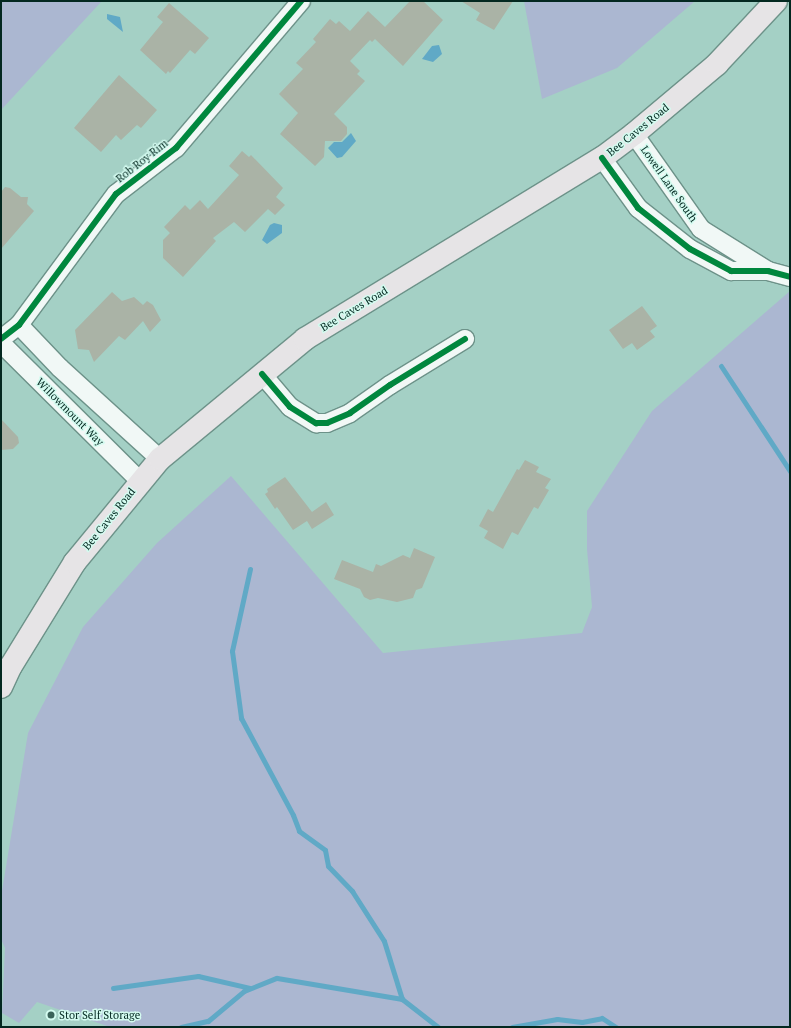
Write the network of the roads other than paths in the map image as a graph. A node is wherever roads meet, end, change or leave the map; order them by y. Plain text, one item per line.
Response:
1 (301, 1) edge
2 (776, 1) edge
3 (634, 134) junction
4 (602, 158) junction
5 (768, 271) junction
6 (790, 277) edge
7 (19, 325) junction
8 (1, 339) edge
9 (465, 339) dead end
10 (1, 343) edge
11 (262, 374) junction
12 (160, 459) junction
13 (140, 481) junction
14 (1, 687) edge

1 - 7 street, Rob Roy Rim
2 - 3 main road, Bee Caves Road
3 - 4 main road, Bee Caves Road
3 - 5 street, Lowell Lane South
4 - 5 street, Lowell Lane South
4 - 11 main road, Bee Caves Road
5 - 6 street, Lowell Lane South
7 - 8 street, Rob Roy Rim
7 - 12 street
9 - 11 street
10 - 13 street, Willowmount Way
11 - 12 main road, Bee Caves Road
12 - 13 main road, Bee Caves Road
13 - 14 main road, Bee Caves Road

